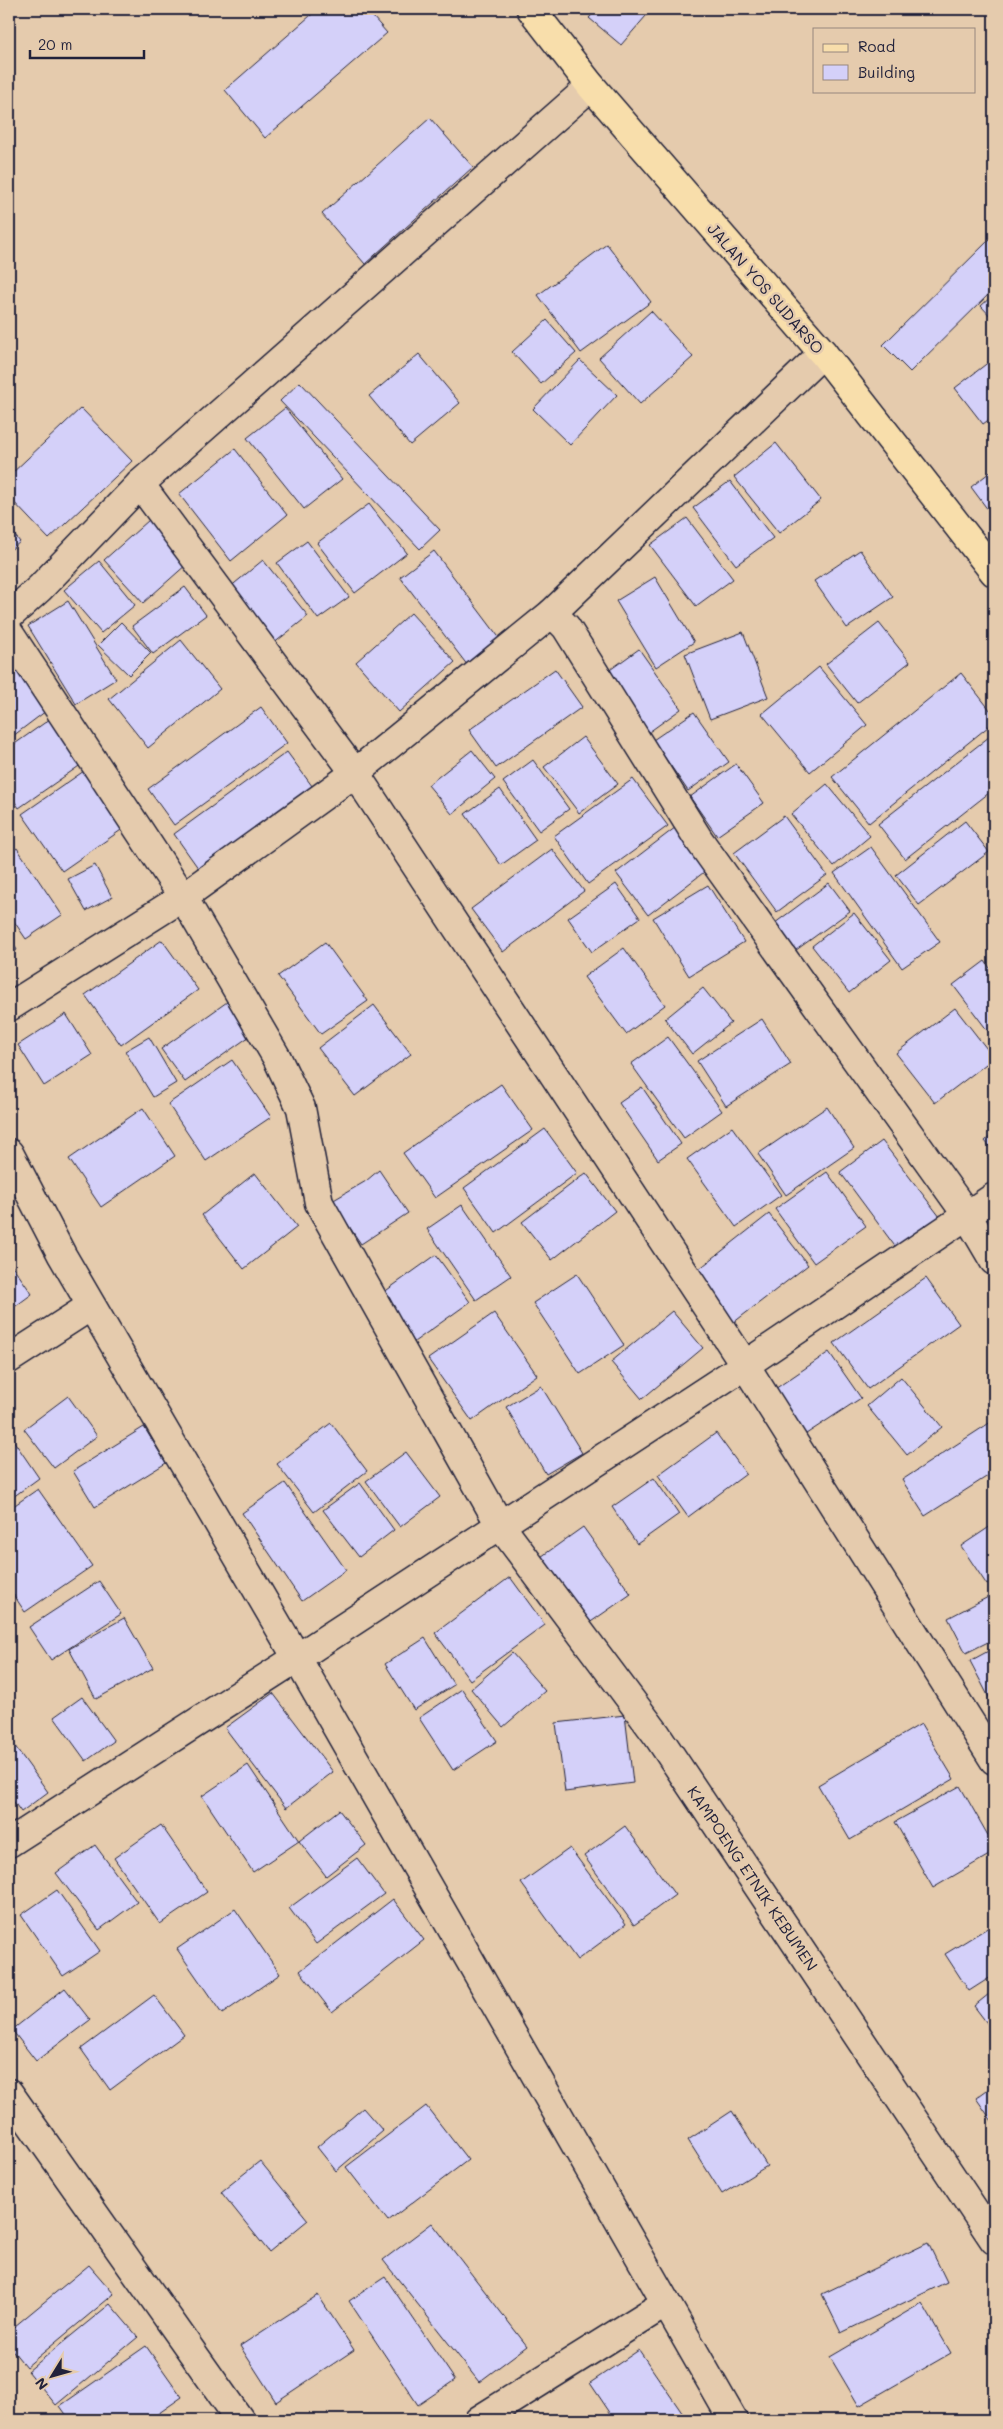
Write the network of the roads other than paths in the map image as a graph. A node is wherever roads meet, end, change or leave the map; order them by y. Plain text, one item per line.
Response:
1 (531, 9) edge
2 (591, 86) junction
3 (823, 352) junction
4 (140, 484) junction
5 (994, 572) edge
6 (552, 613) junction
7 (9, 616) edge
8 (9, 633) edge
9 (355, 773) junction
10 (183, 897) junction
11 (9, 1007) edge
12 (9, 1153) edge
13 (994, 1196) edge
14 (967, 1215) junction
15 (994, 1261) edge
16 (91, 1306) junction
17 (9, 1359) edge
18 (745, 1365) junction
19 (500, 1524) junction
20 (297, 1658) junction
21 (994, 1760) edge
22 (9, 1843) edge
23 (9, 2093) edge
24 (994, 2240) edge
25 (666, 2304) junction
26 (240, 2420) edge
27 (479, 2420) edge
28 (733, 2420) edge

1 - 2 main road, JALAN YOS SUDARSO
2 - 3 main road, JALAN YOS SUDARSO
2 - 4 street
3 - 5 main road, JALAN YOS SUDARSO
3 - 6 street
4 - 7 street
4 - 9 street
6 - 9 street
6 - 14 street
8 - 10 street, KAMPOENG ETNIK KEBUMEN
9 - 10 street
9 - 18 street
10 - 11 street
10 - 19 street, KAMPOENG ETNIK KEBUMEN
12 - 16 street
13 - 14 street
14 - 15 street
14 - 18 street
16 - 17 street
16 - 20 street
18 - 19 street
18 - 21 street
19 - 20 street
19 - 24 street, KAMPOENG ETNIK KEBUMEN
20 - 22 street
20 - 25 street
23 - 26 street
25 - 27 street
25 - 28 street

